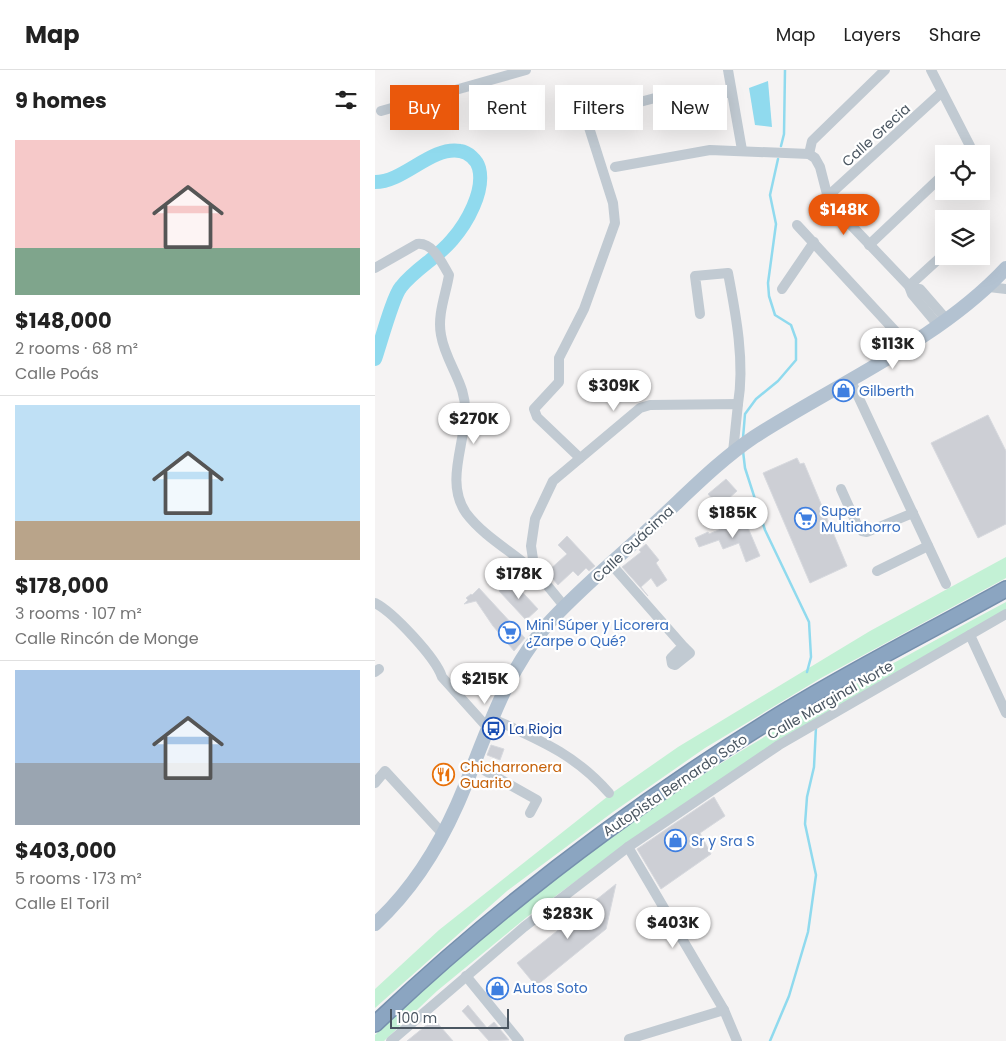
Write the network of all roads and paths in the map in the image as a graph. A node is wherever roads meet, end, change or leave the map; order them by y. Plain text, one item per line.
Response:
1 (525, 70) edge
2 (728, 70) edge
3 (885, 70) edge
4 (931, 70) edge
5 (942, 92) junction
6 (731, 93) junction
7 (643, 101) edge
8 (381, 111) dead end
9 (590, 130) edge
10 (969, 145) edge
11 (742, 150) junction
12 (809, 154) junction
13 (615, 167) dead end
14 (935, 183) edge
15 (827, 197) junction
16 (797, 225) dead end
17 (814, 242) junction
18 (869, 245) junction
19 (935, 263) edge
20 (375, 268) edge
21 (1006, 268) edge
22 (989, 286) junction
23 (910, 288) junction
24 (782, 289) dead end
25 (1006, 289) edge
26 (700, 314) dead end
27 (942, 322) junction
28 (908, 345) junction
29 (850, 379) junction
30 (738, 404) junction
31 (735, 451) junction
32 (580, 458) junction
33 (841, 488) dead end
34 (913, 513) junction
35 (928, 546) junction
36 (611, 564) junction
37 (877, 571) dead end
38 (535, 572) junction
39 (945, 584) dead end
40 (1006, 589) edge
41 (375, 603) edge
42 (565, 607) junction
43 (1006, 614) edge
44 (970, 635) junction
45 (683, 646) dead end
46 (1006, 713) edge
47 (488, 726) junction
48 (473, 764) junction
49 (375, 783) edge
50 (609, 793) dead end
51 (530, 813) dead end
52 (443, 834) junction
53 (628, 847) junction
54 (376, 919) edge
55 (466, 976) junction
56 (724, 1010) junction
57 (375, 1024) edge
58 (391, 1041) edge
59 (519, 1041) edge
60 (630, 1041) edge
61 (737, 1041) edge

1 - 8 street
2 - 6 street
3 - 12 street
4 - 5 street
5 - 10 street
5 - 15 street, Calle Grecia
6 - 7 street
6 - 11 street
9 - 32 street
11 - 12 street
11 - 13 street
12 - 15 street
14 - 18 street
15 - 18 street
16 - 17 street
17 - 24 street
17 - 28 street
18 - 23 street
19 - 23 street
20 - 38 street
21 - 22 main road, Calle Guácima
22 - 25 street
22 - 27 main road, Calle Guácima
23 - 27 street
26 - 30 street
27 - 28 main road, Calle Guácima
28 - 29 main road, Calle Guácima
29 - 31 main road, Calle Guácima
29 - 34 street
30 - 31 street
30 - 32 street
31 - 36 main road, Calle Guácima
32 - 38 street
33 - 34 street
34 - 35 street
35 - 37 street
35 - 39 street
36 - 42 main road, Calle Guácima
36 - 45 street
38 - 42 street
40 - 57 highway, Autopista Bernardo Soto
41 - 47 street
42 - 47 main road, Calle Guácima
43 - 44 street, Calle Marginal Norte
44 - 46 street
44 - 53 street, Calle Marginal Norte
47 - 48 main road, Calle Guácima
47 - 50 street
48 - 51 street
48 - 52 main road, Calle Guácima
49 - 52 street
52 - 54 main road, Calle Guácima
53 - 55 street, Calle Marginal Norte
53 - 56 street
55 - 58 street, Calle Marginal Norte
55 - 59 street
56 - 60 street
56 - 61 street

